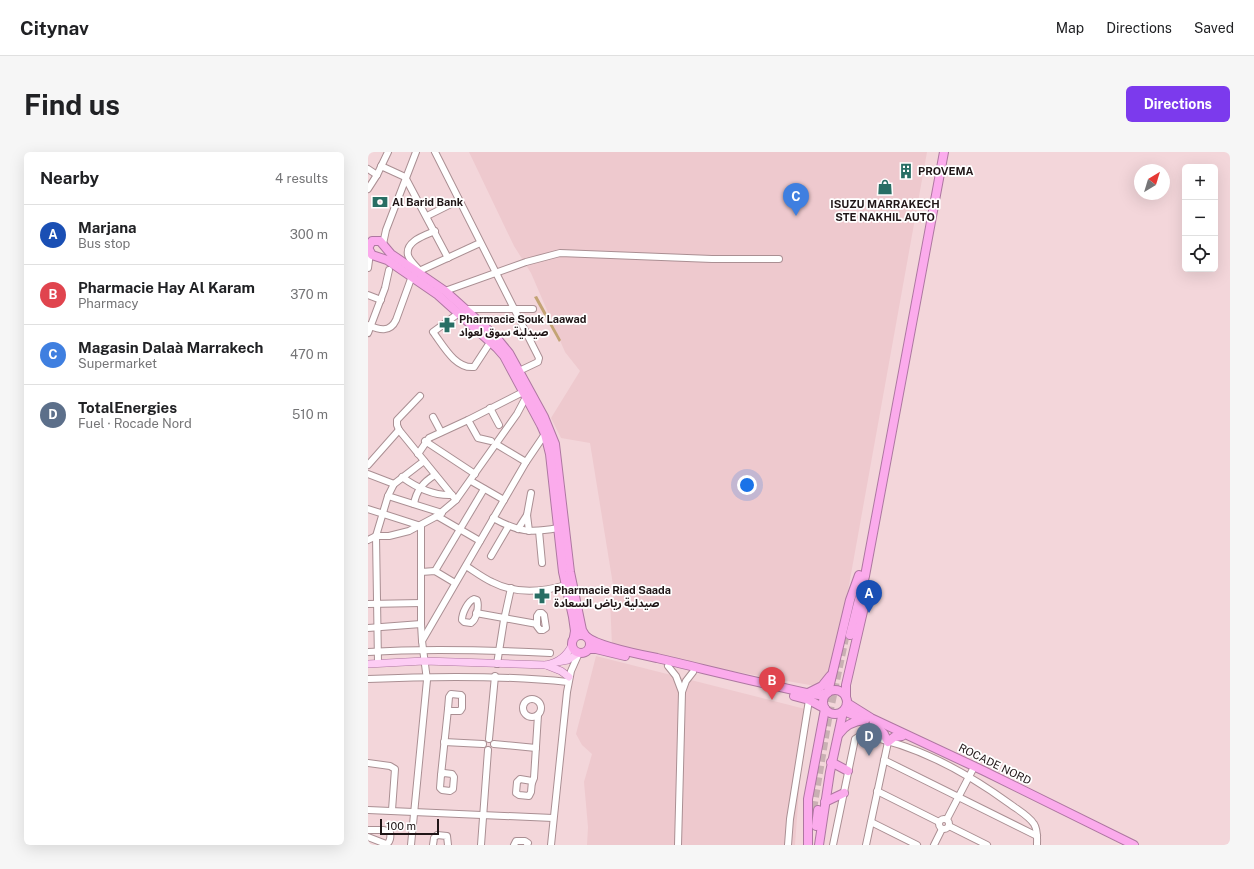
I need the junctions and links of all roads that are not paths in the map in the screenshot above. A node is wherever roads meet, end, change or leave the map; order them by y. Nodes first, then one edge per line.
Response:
1 (388, 152) edge
2 (416, 152) edge
3 (435, 152) edge
4 (940, 152) edge
5 (944, 152) edge
6 (381, 166) junction
7 (368, 169) edge
8 (377, 175) junction
9 (405, 177) junction
10 (369, 186) edge
11 (459, 200) junction
12 (427, 216) junction
13 (435, 231) junction
14 (377, 241) edge
15 (480, 243) junction
16 (372, 252) edge
17 (448, 258) junction
18 (779, 259) dead end
19 (369, 266) edge
20 (389, 270) dead end
21 (416, 273) junction
22 (496, 273) junction
23 (444, 292) junction
24 (368, 295) edge
25 (381, 300) junction
26 (513, 309) junction
27 (534, 309) dead end
28 (462, 311) junction
29 (369, 325) edge
30 (368, 333) edge
31 (491, 341) junction
32 (519, 370) junction
33 (524, 395) junction
34 (420, 396) dead end
35 (490, 408) junction
36 (532, 408) junction
37 (517, 414) junction
38 (433, 417) dead end
39 (468, 420) junction
40 (499, 425) dead end
41 (399, 430) junction
42 (441, 432) junction
43 (545, 434) junction
44 (425, 441) junction
45 (493, 442) junction
46 (418, 454) junction
47 (424, 461) junction
48 (526, 462) junction
49 (368, 465) edge
50 (368, 474) edge
51 (475, 474) junction
52 (435, 475) junction
53 (402, 477) junction
54 (471, 481) junction
55 (394, 484) junction
56 (420, 489) junction
57 (484, 489) junction
58 (531, 493) dead end
59 (388, 496) junction
60 (454, 498) junction
61 (504, 500) junction
62 (414, 504) junction
63 (368, 509) edge
64 (383, 514) junction
65 (527, 514) junction
66 (440, 515) junction
67 (493, 518) junction
68 (421, 526) junction
69 (508, 527) junction
70 (558, 528) junction
71 (460, 529) junction
72 (518, 529) junction
73 (529, 531) junction
74 (539, 531) junction
75 (376, 536) junction
76 (368, 540) edge
77 (480, 541) junction
78 (491, 556) dead end
79 (542, 563) dead end
80 (466, 566) junction
81 (435, 571) junction
82 (421, 572) junction
83 (862, 576) junction
84 (455, 583) junction
85 (566, 585) junction
86 (510, 588) junction
87 (421, 603) junction
88 (368, 604) edge
89 (377, 604) junction
90 (543, 606) dead end
91 (476, 613) dead end
92 (541, 613) junction
93 (504, 618) junction
94 (421, 624) junction
95 (536, 624) junction
96 (377, 627) junction
97 (368, 628) edge
98 (848, 634) tunnel mouth
99 (586, 636) junction
100 (422, 641) junction
101 (573, 641) junction
102 (589, 649) junction
103 (422, 650) junction
104 (498, 650) junction
105 (378, 651) junction
106 (368, 652) edge
107 (550, 653) dead end
108 (578, 653) junction
109 (424, 662) junction
110 (555, 662) junction
111 (378, 663) junction
112 (368, 664) edge
113 (497, 664) junction
114 (546, 665) junction
115 (668, 666) junction
116 (694, 672) junction
117 (831, 674) junction
118 (427, 676) junction
119 (495, 676) junction
120 (368, 678) edge
121 (569, 680) junction
122 (682, 692) junction
123 (827, 693) junction
124 (808, 697) junction
125 (847, 700) junction
126 (824, 708) junction
127 (448, 709) dead end
128 (844, 711) junction
129 (538, 715) dead end
130 (865, 720) junction
131 (874, 723) junction
132 (837, 736) junction
133 (902, 736) junction
134 (489, 739) junction
135 (444, 742) junction
136 (888, 742) junction
137 (483, 744) junction
138 (494, 744) junction
139 (536, 748) junction
140 (488, 750) junction
141 (884, 760) junction
142 (831, 762) junction
143 (368, 763) edge
144 (848, 771) junction
145 (971, 773) junction
146 (441, 775) dead end
147 (532, 783) dead end
148 (877, 791) junction
149 (844, 793) junction
150 (958, 797) junction
151 (825, 802) junction
152 (368, 810) edge
153 (392, 810) junction
154 (414, 811) junction
155 (484, 814) junction
156 (553, 818) junction
157 (946, 819) junction
158 (871, 822) junction
159 (940, 822) junction
160 (949, 826) junction
161 (942, 829) junction
162 (368, 830) edge
163 (1037, 836) junction
164 (368, 837) edge
165 (411, 845) edge
166 (433, 845) edge
167 (448, 845) edge
168 (481, 845) edge
169 (514, 845) edge
170 (527, 845) edge
171 (551, 845) edge
172 (678, 845) edge
173 (788, 845) edge
174 (809, 845) edge
175 (818, 845) edge
176 (833, 845) edge
177 (866, 845) edge
178 (917, 845) edge
179 (934, 845) edge
180 (987, 845) edge
181 (1037, 845) edge
182 (1126, 845) edge
183 (1134, 845) edge

1 - 6 street
2 - 9 street
3 - 11 street
4 - 83 highway
5 - 83 highway
6 - 8 street
6 - 9 street
7 - 8 street
8 - 10 street
9 - 12 street
9 - 14 street
11 - 12 street
11 - 15 street
12 - 13 street
13 - 17 street
13 - 21 street
14 - 16 highway
14 - 16 highway
14 - 21 highway
15 - 17 street
15 - 22 street
16 - 19 street
16 - 21 highway
17 - 21 street
18 - 22 street
20 - 25 street
21 - 23 highway
21 - 28 highway
21 - 29 street
22 - 23 street
22 - 26 street
23 - 28 highway
24 - 25 street
25 - 29 street
26 - 27 street
26 - 28 street
26 - 32 street
28 - 31 highway
28 - 31 street
28 - 32 highway
29 - 30 street
31 - 33 highway
32 - 99 highway
33 - 35 street
33 - 36 highway
33 - 37 street
34 - 41 street
35 - 39 street
35 - 40 street
36 - 37 street
36 - 43 highway
37 - 45 street
38 - 42 street
39 - 42 street
39 - 45 street
41 - 46 street
41 - 49 street
42 - 44 street
43 - 48 street
43 - 70 highway
44 - 46 street
44 - 51 street
45 - 48 street
45 - 51 street
46 - 47 street
47 - 52 street
47 - 53 street
48 - 61 street
50 - 55 street
51 - 54 street
52 - 56 street
52 - 60 street
53 - 55 street
53 - 56 street
54 - 57 street
54 - 60 street
55 - 59 street
56 - 60 street
56 - 62 street
57 - 61 street
57 - 71 street
58 - 65 street
59 - 62 street
59 - 64 street
60 - 66 street
61 - 67 street
62 - 66 street
63 - 64 street
64 - 68 street
64 - 75 street
65 - 72 street
65 - 73 street
66 - 68 street
66 - 71 street
67 - 69 street
67 - 77 street
68 - 75 street
68 - 82 street
69 - 72 street
69 - 78 street
70 - 74 street
70 - 85 highway
71 - 77 street
71 - 81 street
72 - 73 street
73 - 74 street
74 - 79 street
75 - 76 street
75 - 89 street
77 - 80 street
80 - 84 street
80 - 86 street
81 - 82 street
81 - 84 street
82 - 87 street
83 - 98 highway
83 - 117 highway
83 - 125 highway
84 - 100 street
85 - 86 street
85 - 101 highway
86 - 93 street
87 - 89 street
87 - 94 street
88 - 89 street
89 - 96 street
90 - 92 street
91 - 93 street
92 - 95 street
92 - 95 street
93 - 95 street
93 - 104 street
94 - 96 street
94 - 100 street
96 - 97 street
96 - 105 street
99 - 101 highway
99 - 102 highway
99 - 124 highway
100 - 103 street
101 - 108 highway
101 - 110 main road
102 - 108 highway
102 - 115 highway
103 - 104 street
103 - 105 street
103 - 109 street
104 - 107 street
104 - 113 street
105 - 106 street
105 - 111 street
108 - 110 main road
108 - 121 street
109 - 111 main road
109 - 113 main road
109 - 118 street
110 - 114 main road
111 - 112 main road
113 - 114 main road
114 - 121 main road
115 - 116 highway
115 - 122 street
116 - 122 street
116 - 124 highway
117 - 123 highway
117 - 124 highway
118 - 119 street
118 - 120 street
118 - 154 street
119 - 121 street
119 - 134 street
121 - 156 street
122 - 172 street
123 - 124 highway
123 - 125 highway
123 - 126 highway
124 - 126 highway
124 - 173 street
125 - 128 highway
125 - 183 highway, ROCADE NORD
126 - 128 highway
126 - 174 highway
127 - 135 street
128 - 130 highway, ROCADE NORD
128 - 132 highway
129 - 139 street
130 - 131 highway, ROCADE NORD
130 - 132 highway
131 - 133 highway, ROCADE NORD
131 - 136 highway
132 - 142 highway
133 - 136 highway
133 - 145 highway, ROCADE NORD
134 - 137 street
134 - 138 street
135 - 137 street
135 - 146 street
136 - 141 street
136 - 144 street
136 - 145 street
137 - 140 street
138 - 139 street
138 - 140 street
139 - 147 street
140 - 155 street
141 - 148 street
141 - 150 street
142 - 144 highway
142 - 151 highway
143 - 153 street
144 - 149 street
145 - 150 street
145 - 163 street
145 - 182 highway, ROCADE NORD
148 - 158 street
148 - 159 street
149 - 151 highway
149 - 176 street
150 - 157 street
150 - 163 street
151 - 175 highway
152 - 153 street
153 - 154 street
154 - 155 street
154 - 165 street
155 - 156 street
155 - 168 street
156 - 171 street
157 - 159 street
157 - 160 street
158 - 177 street
158 - 178 street
159 - 161 street
160 - 161 street
160 - 180 street
161 - 179 street
162 - 164 street
163 - 181 street
166 - 167 street
169 - 170 street
174 - 175 highway

